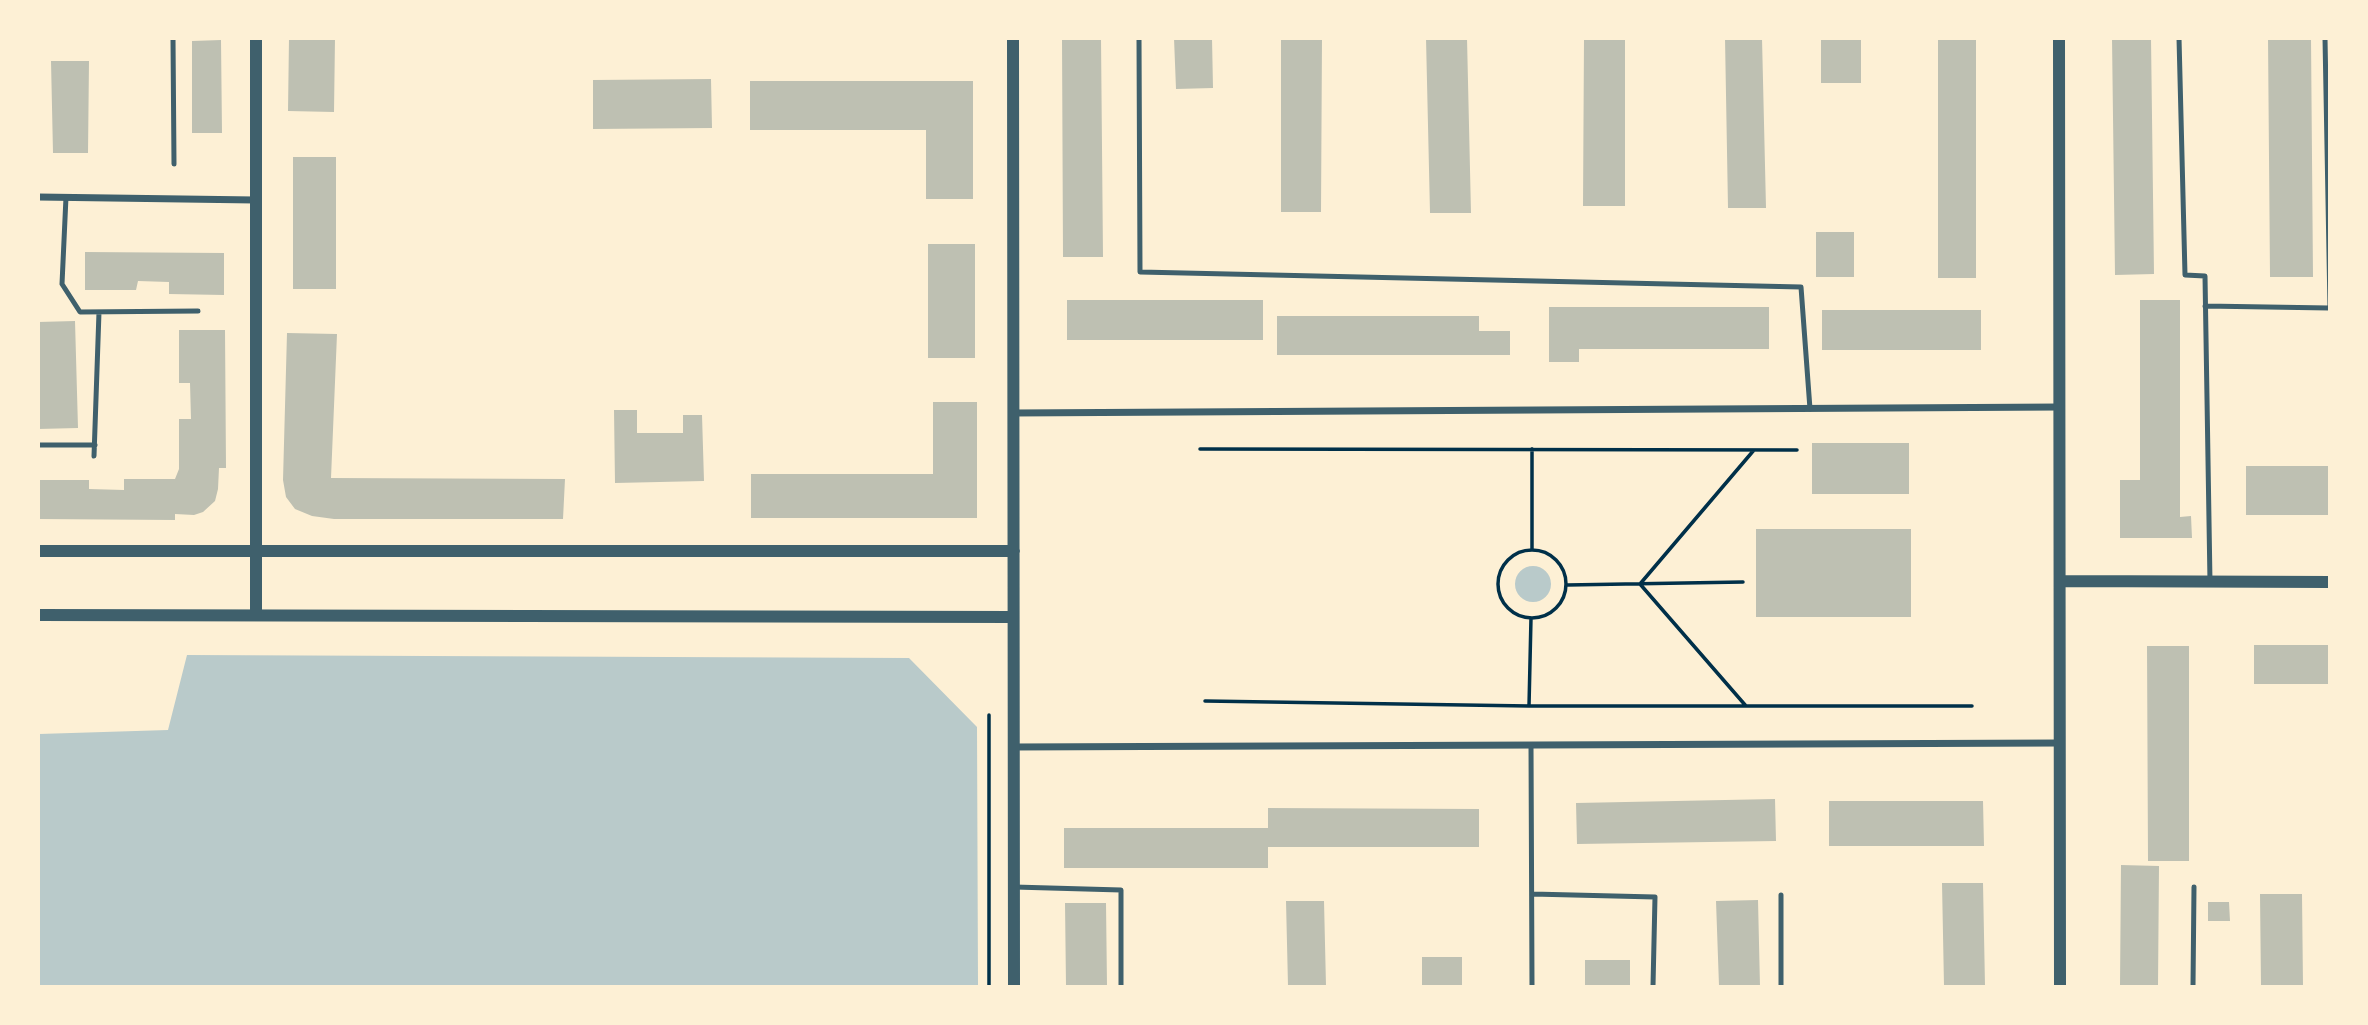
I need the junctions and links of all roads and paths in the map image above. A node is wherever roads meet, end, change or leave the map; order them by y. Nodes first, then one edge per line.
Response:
1 (173, 38) edge
2 (256, 38) edge
3 (1013, 38) edge
4 (1139, 38) edge
5 (2059, 38) edge
6 (2179, 38) edge
7 (2325, 38) edge
8 (174, 164) dead end
9 (38, 197) edge
10 (66, 198) junction
11 (255, 200) junction
12 (2206, 306) junction
13 (2329, 308) edge
14 (198, 311) dead end
15 (99, 312) junction
16 (2061, 407) junction
17 (1810, 409) junction
18 (1014, 413) junction
19 (94, 444) junction
20 (38, 445) edge
21 (1200, 449) dead end
22 (1532, 449) junction
23 (1754, 450) junction
24 (1797, 450) dead end
25 (94, 456) dead end
26 (1532, 550) junction
27 (38, 551) edge
28 (1014, 551) junction
29 (256, 552) junction
30 (2060, 580) junction
31 (1743, 582) dead end
32 (2210, 582) junction
33 (2329, 582) edge
34 (1640, 584) junction
35 (1567, 585) junction
36 (256, 614) junction
37 (38, 615) edge
38 (1012, 617) junction
39 (1531, 618) junction
40 (1205, 701) dead end
41 (1529, 706) junction
42 (1746, 706) junction
43 (1972, 706) dead end
44 (989, 715) dead end
45 (2060, 743) junction
46 (1531, 745) junction
47 (1014, 747) junction
48 (1014, 887) junction
49 (2194, 887) dead end
50 (1532, 894) junction
51 (1781, 895) dead end
52 (989, 986) edge
53 (1014, 986) edge
54 (1121, 986) edge
55 (1532, 986) edge
56 (1653, 986) edge
57 (1781, 986) edge
58 (2060, 986) edge
59 (2193, 986) edge

1 - 8 lane
2 - 11 street
3 - 18 street
4 - 17 lane
5 - 16 street
6 - 12 lane
7 - 13 lane
9 - 10 street
10 - 11 street
10 - 15 lane
11 - 29 street
12 - 13 lane
12 - 32 lane
14 - 15 lane
15 - 19 lane
16 - 17 street
16 - 30 street
17 - 18 street
18 - 28 street
19 - 20 lane
19 - 25 lane
21 - 22 path
22 - 23 path
22 - 26 path
23 - 24 path
23 - 34 path
26 - 35 path
26 - 39 path
27 - 29 street
28 - 29 street
28 - 38 street
29 - 36 street
30 - 32 street
30 - 45 street
31 - 34 path
32 - 33 street
34 - 35 path
34 - 42 path
35 - 39 path
36 - 37 street
36 - 38 street
38 - 47 street
39 - 41 path
40 - 41 path
41 - 42 path
42 - 43 path
44 - 52 path
45 - 46 street
45 - 58 street
46 - 47 street
46 - 50 lane
47 - 48 street
48 - 53 street
48 - 54 lane
49 - 59 lane
50 - 55 lane
50 - 56 lane
51 - 57 lane

